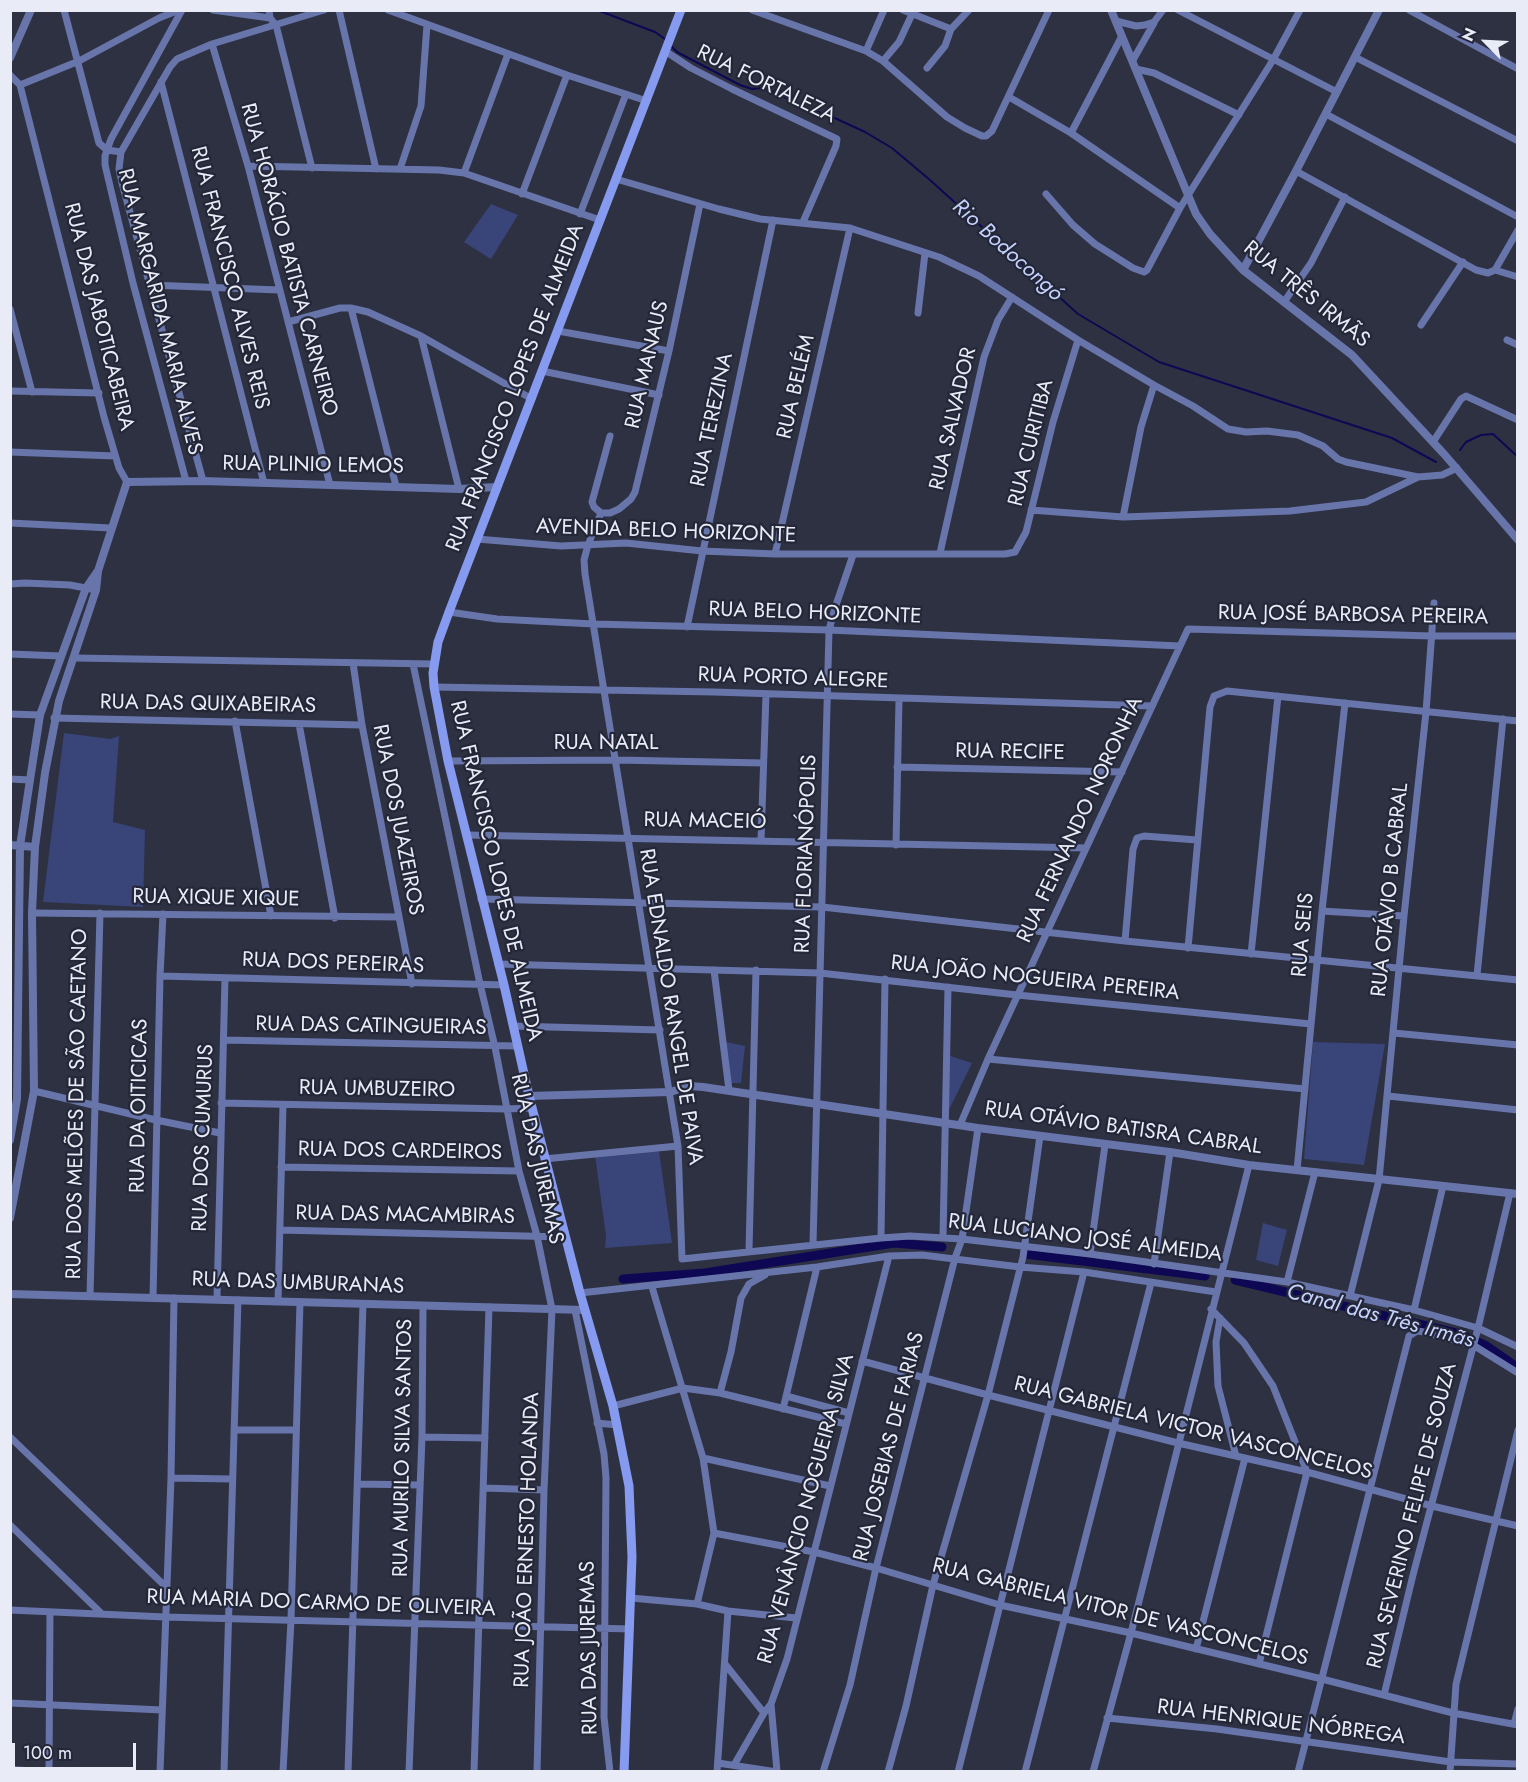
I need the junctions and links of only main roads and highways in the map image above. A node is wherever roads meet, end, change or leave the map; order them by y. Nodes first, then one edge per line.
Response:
1 (681, 10) edge
2 (624, 1772) edge

1 - 2 main road, RUA FRANCISCO LOPES DE ALMEIDA

